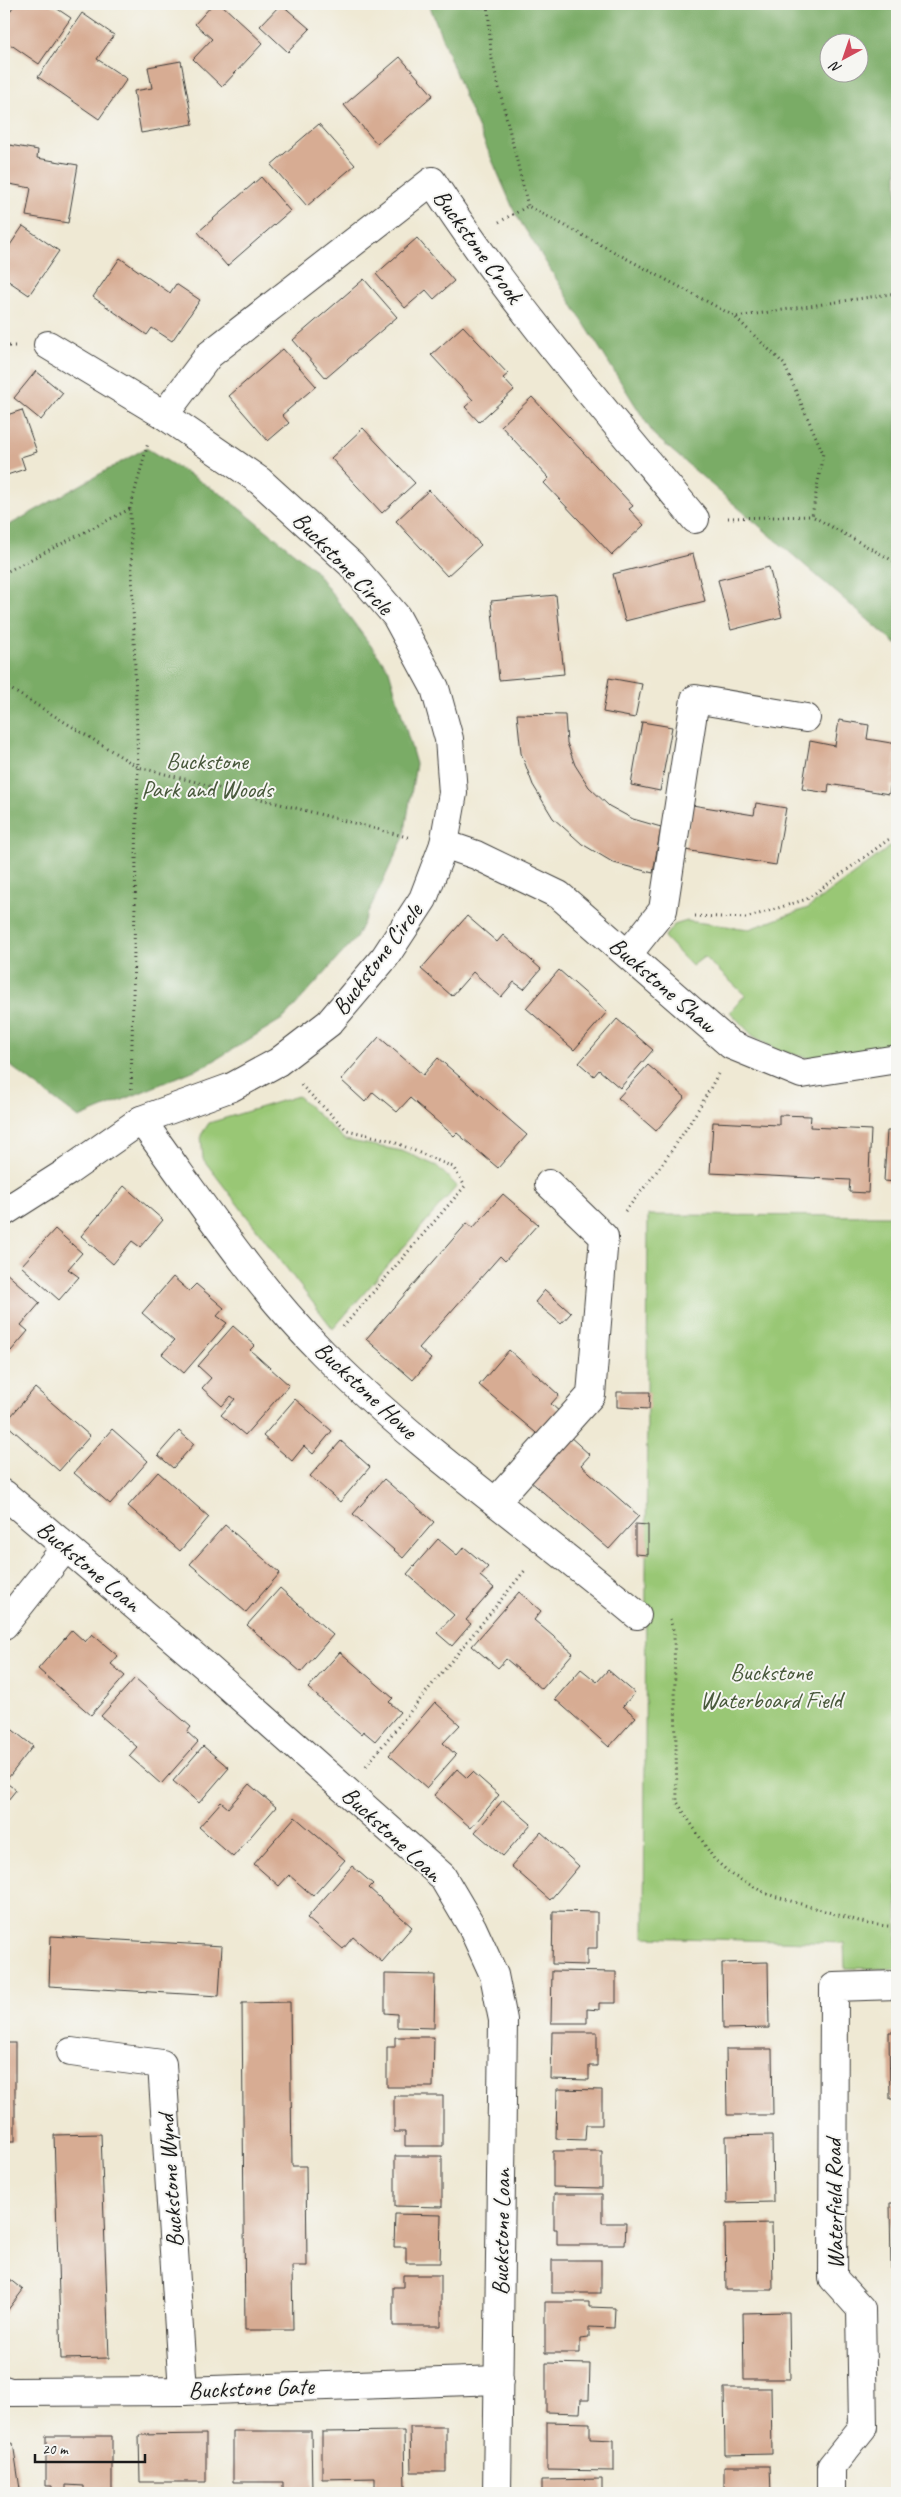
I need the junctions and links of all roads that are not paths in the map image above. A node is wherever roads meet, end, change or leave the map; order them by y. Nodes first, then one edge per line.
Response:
1 (48, 345) dead end
2 (164, 415) junction
3 (695, 519) road end
4 (806, 718) dead end
5 (444, 844) junction
6 (628, 954) junction
7 (897, 1059) edge
8 (142, 1120) junction
9 (549, 1184) dead end
10 (4, 1212) edge
11 (4, 1494) edge
12 (496, 1501) junction
13 (66, 1547) junction
14 (637, 1615) dead end
15 (4, 1625) edge
16 (897, 1985) edge
17 (71, 2052) dead end
18 (499, 2380) junction
19 (4, 2390) edge
20 (183, 2391) junction
21 (496, 2493) edge
22 (831, 2493) edge

1 - 2 street, Buckstone Circle
2 - 3 street, Buckstone Crook
2 - 5 street, Buckstone Circle
4 - 6 street
5 - 6 street, Buckstone Shaw
5 - 8 street, Buckstone Circle
6 - 7 street, Buckstone Shaw
8 - 10 street, Buckstone Circle
8 - 12 street, Buckstone Howe
9 - 12 street
11 - 13 street, Buckstone Loan
12 - 14 street, Buckstone Howe
13 - 15 street
13 - 18 street, Buckstone Loan
16 - 22 street, Waterfield Road
17 - 20 street, Buckstone Wynd
18 - 20 street, Buckstone Gate
18 - 21 street, Buckstone Loan
19 - 20 street, Buckstone Gate

